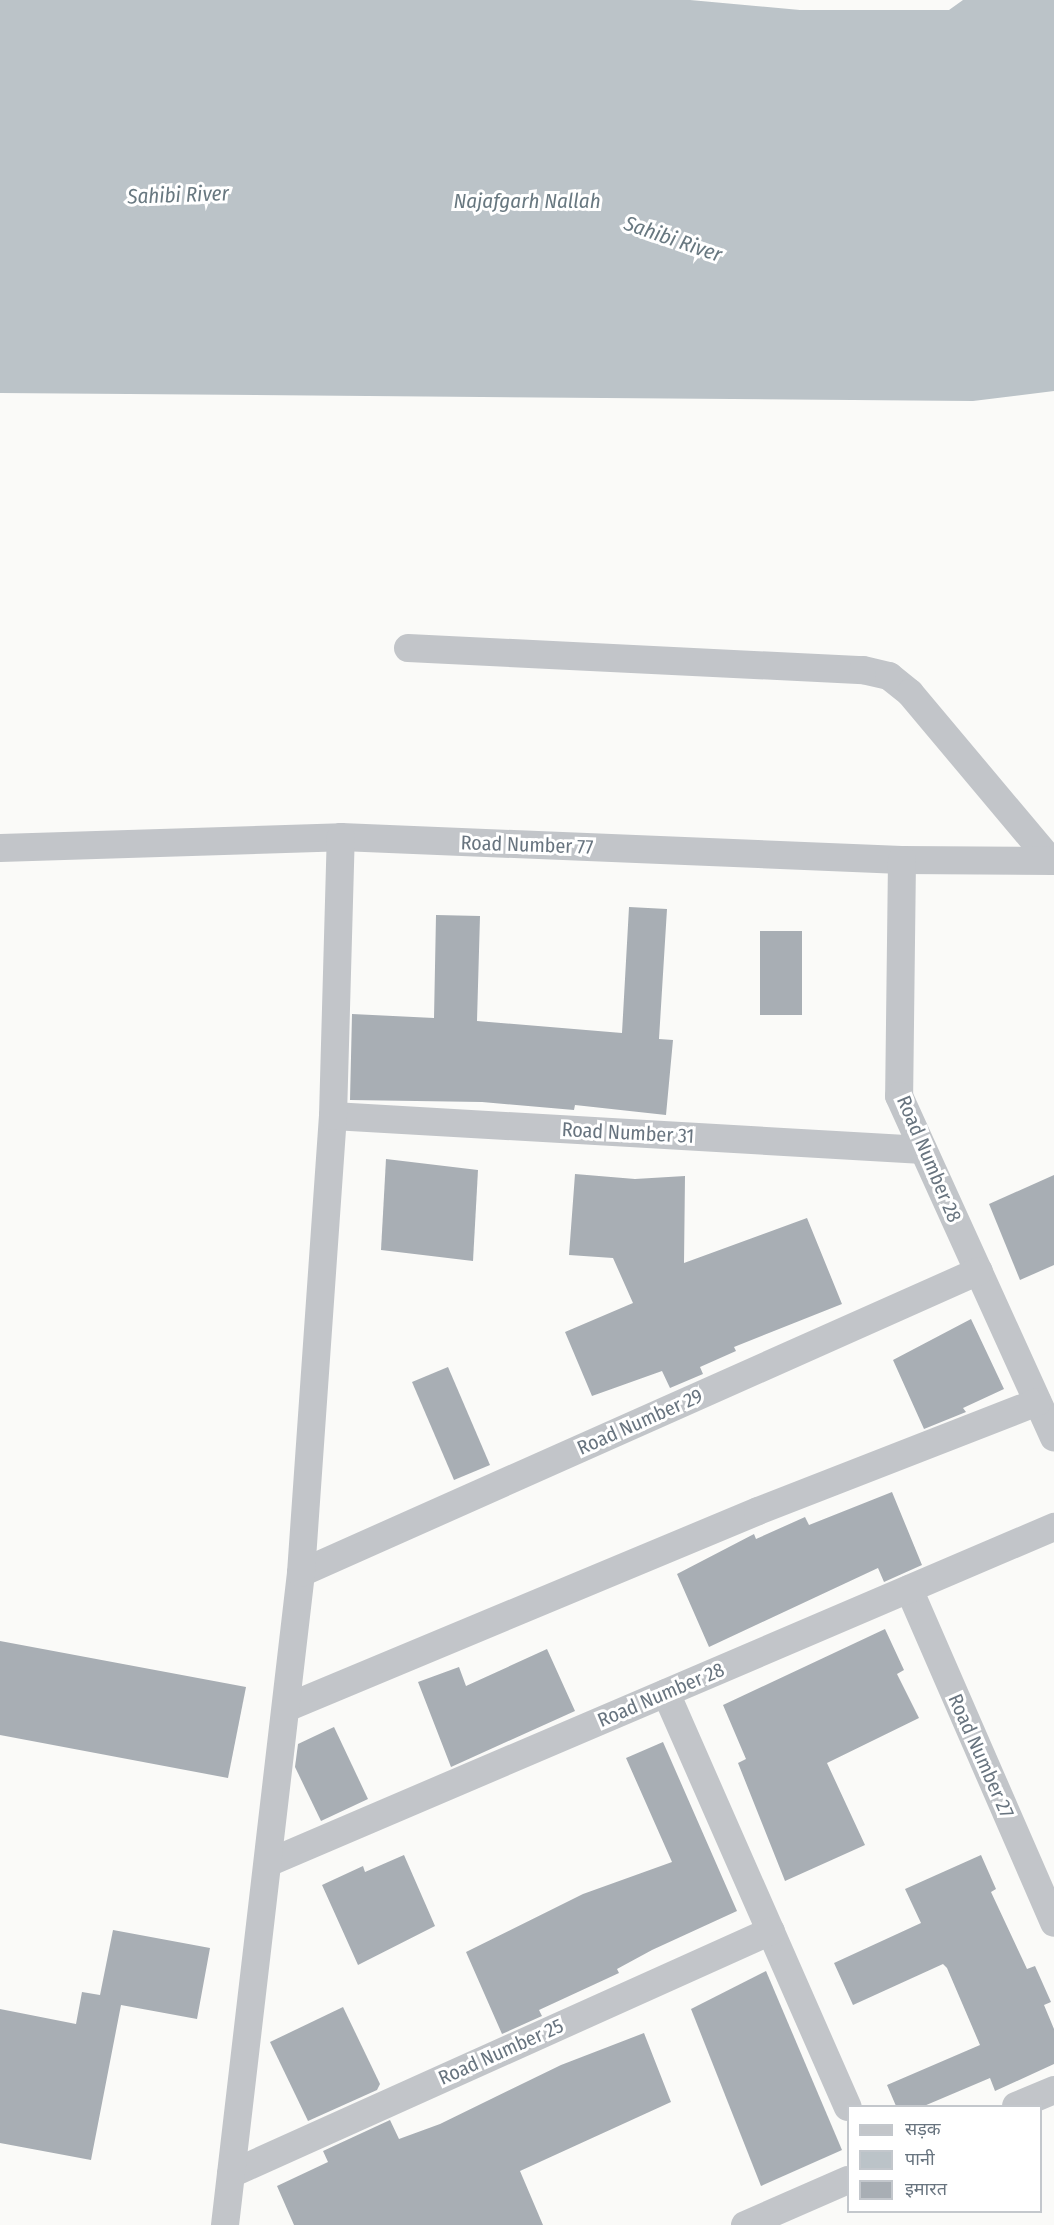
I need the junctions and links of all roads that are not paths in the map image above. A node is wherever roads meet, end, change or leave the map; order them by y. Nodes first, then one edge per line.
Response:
1 (408, 648) dead end
2 (341, 837) junction
3 (0, 848) edge
4 (902, 860) junction
5 (1053, 861) edge
6 (333, 1116) junction
7 (923, 1150) junction
8 (979, 1271) junction
9 (1038, 1402) junction
10 (1054, 1437) edge
11 (1054, 1527) edge
12 (301, 1573) junction
13 (909, 1589) junction
14 (666, 1693) junction
15 (286, 1707) junction
16 (268, 1863) junction
17 (1054, 1923) edge
18 (771, 1931) junction
19 (1054, 2090) edge
20 (848, 2105) edge
21 (1018, 2105) edge
22 (231, 2174) junction
23 (847, 2181) edge
24 (225, 2225) edge
25 (745, 2225) edge

1 - 5 street
2 - 3 street, Road Number 77
2 - 4 street, Road Number 77
2 - 6 street
4 - 5 street, Road Number 77
4 - 7 street, Road Number 28
6 - 7 street, Road Number 31
6 - 12 street
7 - 8 street, Road Number 28
8 - 9 street, Road Number 28
8 - 12 street, Road Number 29
9 - 10 street, Road Number 28
9 - 15 street
11 - 13 street, Road Number 28
12 - 15 street
13 - 14 street, Road Number 28
13 - 17 street, Road Number 27
14 - 16 street, Road Number 28
14 - 18 street
15 - 16 street
16 - 22 street
18 - 20 street
18 - 22 street, Road Number 25
19 - 21 street
22 - 24 street
23 - 25 street

